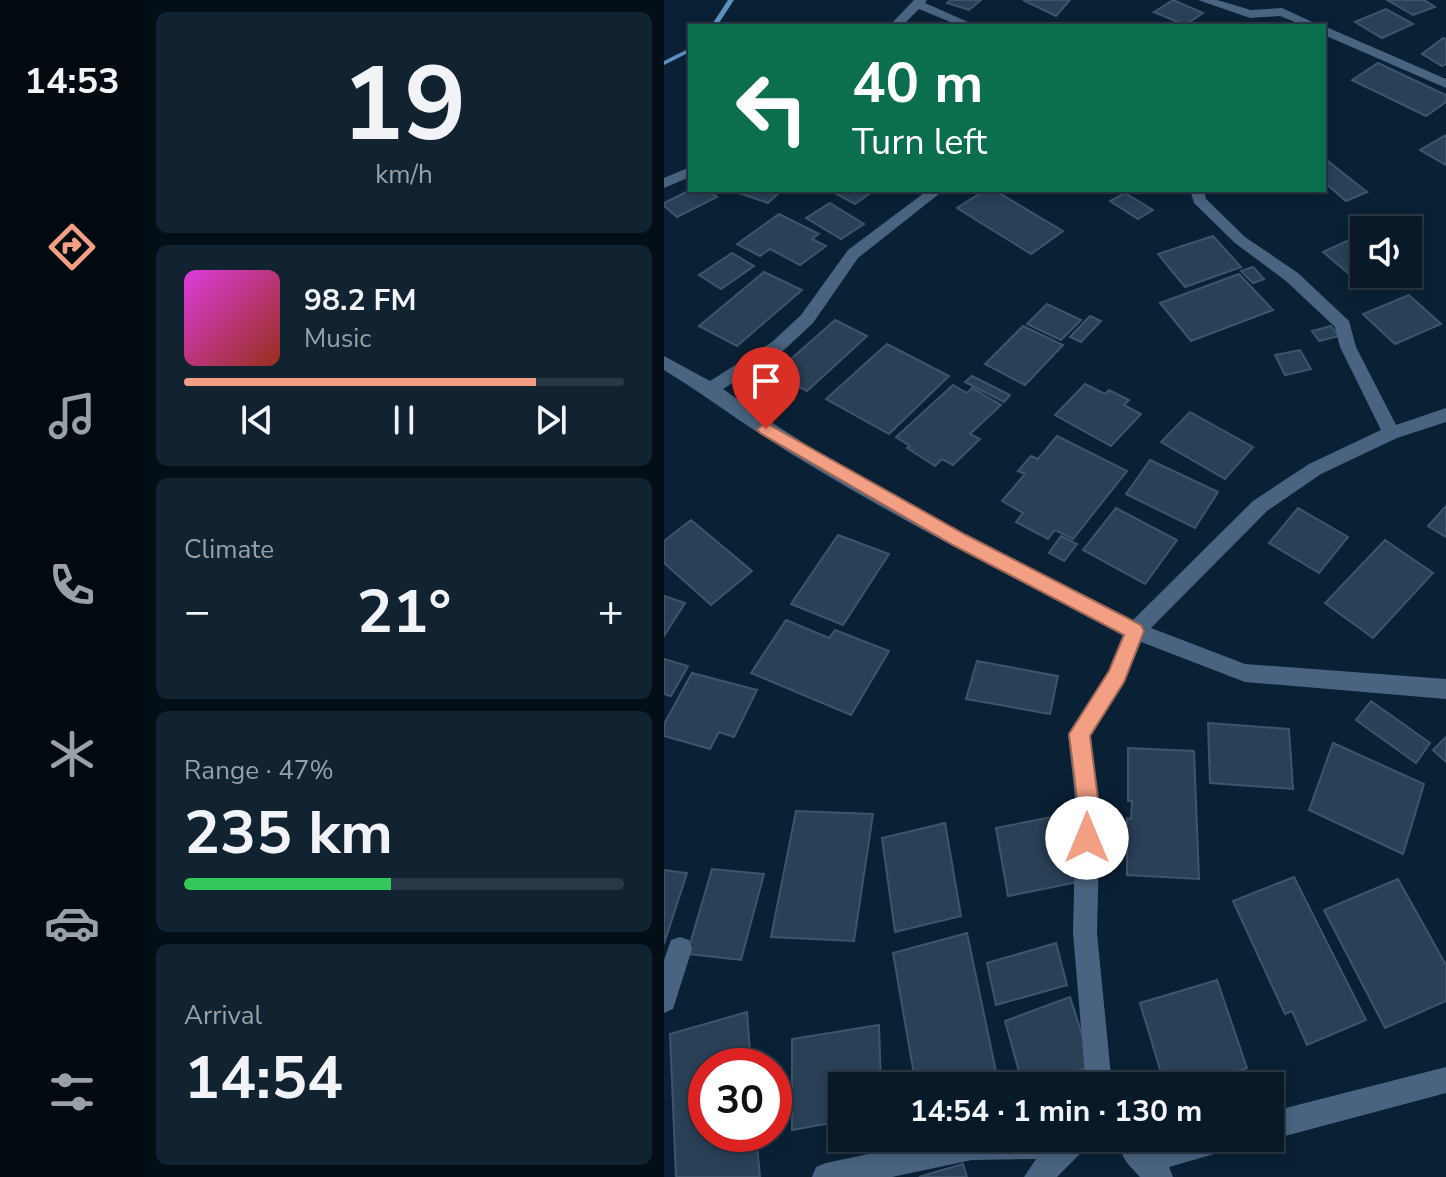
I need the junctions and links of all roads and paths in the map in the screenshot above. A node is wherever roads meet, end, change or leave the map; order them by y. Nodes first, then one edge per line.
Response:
1 (1204, 0) edge
2 (919, 2) edge
3 (897, 24) edge
4 (967, 24) edge
5 (1310, 24) edge
6 (1326, 31) edge
7 (1446, 84) edge
8 (688, 172) edge
9 (664, 184) edge
10 (934, 192) edge
11 (1197, 192) edge
12 (664, 362) edge
13 (710, 389) junction
14 (1446, 415) edge
15 (1391, 433) junction
16 (1135, 631) junction
17 (1446, 689) edge
18 (680, 949) dead end
19 (664, 1000) edge
20 (1098, 1072) edge
21 (1446, 1080) edge
22 (1284, 1122) edge
23 (944, 1152) edge
24 (1062, 1152) edge
25 (1136, 1152) edge
26 (1152, 1152) edge
27 (1173, 1152) edge
28 (826, 1177) edge
29 (1038, 1177) edge
30 (1159, 1177) edge

1 - 5 street
2 - 3 street
2 - 4 street
6 - 7 street
8 - 9 street
10 - 13 street
11 - 15 street
12 - 13 street
13 - 16 street
14 - 15 street
15 - 16 street
16 - 17 street
16 - 20 street
18 - 19 street
21 - 22 street
23 - 28 street
24 - 29 street
25 - 30 street
26 - 27 street

